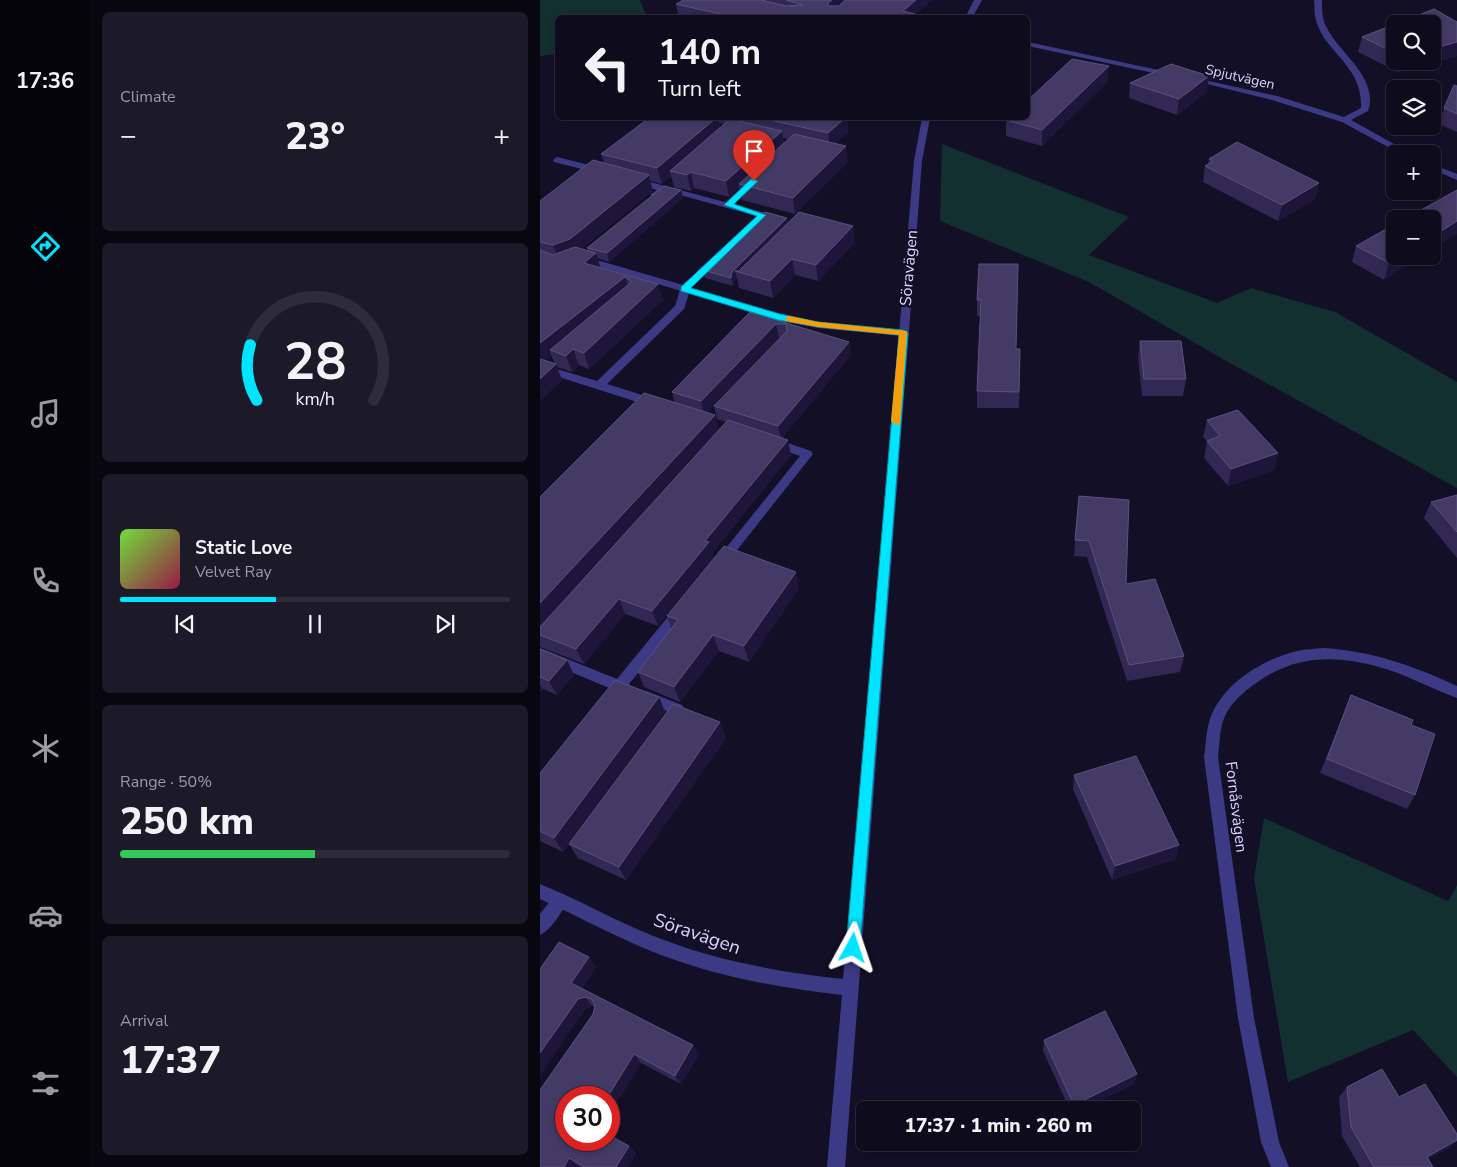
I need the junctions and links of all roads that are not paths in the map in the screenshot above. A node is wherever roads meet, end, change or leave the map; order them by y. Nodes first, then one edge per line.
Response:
1 (978, 0) edge
2 (1318, 0) edge
3 (970, 15) edge
4 (1030, 44) edge
5 (926, 120) edge
6 (1345, 120) junction
7 (1391, 145) edge
8 (558, 160) dead end
9 (1441, 170) edge
10 (610, 174) edge
11 (1457, 177) edge
12 (628, 178) edge
13 (668, 185) junction
14 (650, 200) edge
15 (789, 222) edge
16 (727, 248) edge
17 (579, 257) edge
18 (685, 289) junction
19 (903, 333) junction
20 (545, 366) edge
21 (598, 386) junction
22 (662, 406) edge
23 (764, 440) edge
24 (713, 572) edge
25 (688, 602) edge
26 (540, 652) edge
27 (619, 686) junction
28 (1457, 692) edge
29 (665, 725) edge
30 (540, 891) edge
31 (560, 900) junction
32 (540, 927) edge
33 (850, 988) junction
34 (836, 1167) edge
35 (1280, 1167) edge

1 - 3 street
2 - 6 street
4 - 6 street, Spjutvägen
5 - 19 street, Söravägen
6 - 7 street, Spjutvägen
8 - 10 street
9 - 11 street
12 - 13 street
13 - 14 street
13 - 15 street
16 - 18 street
17 - 18 street
18 - 19 street
18 - 21 street
19 - 33 street, Söravägen
20 - 21 street
21 - 22 street
23 - 24 street
25 - 27 street
26 - 27 street
27 - 29 street
28 - 35 street, Fornåsvägen
30 - 31 street, Söravägen
31 - 32 street
31 - 33 street, Söravägen
33 - 34 street, Söravägen

